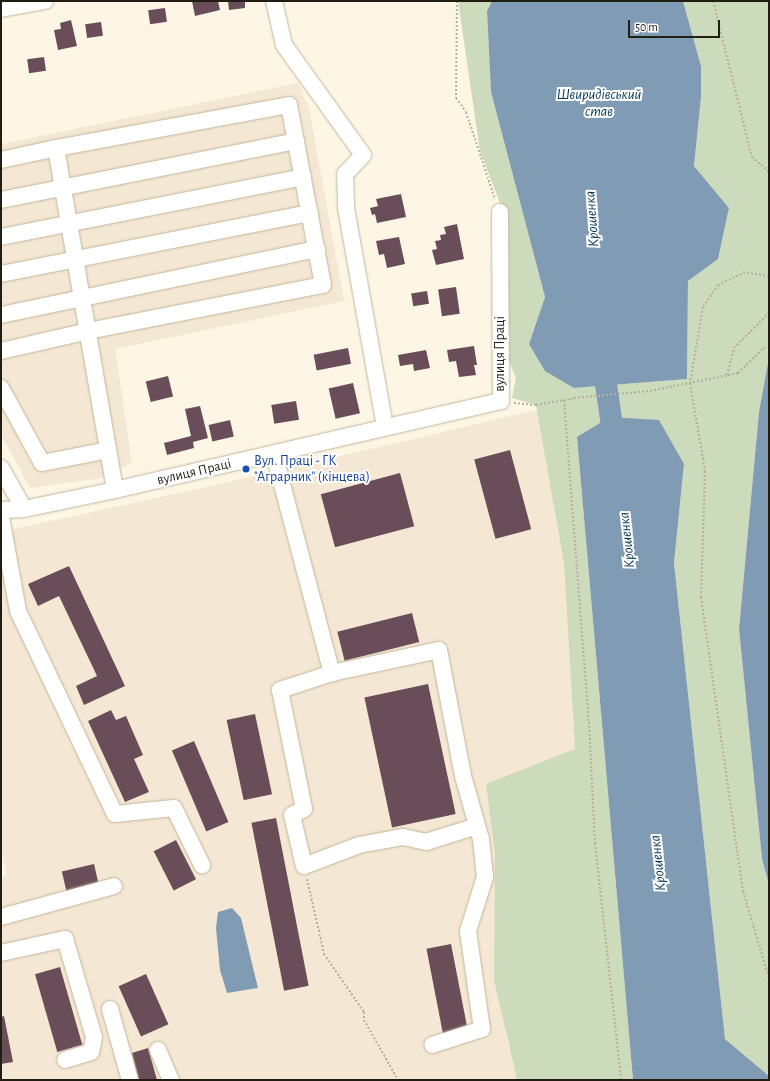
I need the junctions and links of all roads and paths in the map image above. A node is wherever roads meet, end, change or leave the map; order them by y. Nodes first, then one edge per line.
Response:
1 (45, 1) edge
2 (274, 1) edge
3 (457, 1) edge
4 (713, 1) edge
5 (1, 9) edge
6 (296, 141) junction
7 (56, 148) junction
8 (1, 160) edge
9 (769, 172) edge
10 (303, 177) junction
11 (63, 186) junction
12 (1, 200) edge
13 (500, 212) joint
14 (310, 213) junction
15 (69, 223) junction
16 (1, 237) edge
17 (316, 249) junction
18 (76, 260) junction
19 (1, 274) edge
20 (769, 276) edge
21 (82, 298) junction
22 (769, 313) edge
23 (1, 315) edge
24 (88, 331) junction
25 (765, 347) dead end
26 (1, 351) edge
27 (727, 376) junction
28 (690, 383) junction
29 (1, 388) edge
30 (564, 400) junction
31 (501, 401) junction
32 (385, 428) junction
33 (108, 450) junction
34 (274, 454) junction
35 (1, 468) edge
36 (115, 490) junction
37 (24, 509) junction
38 (1, 510) edge
39 (1, 518) edge
40 (332, 673) junction
41 (477, 826) junction
42 (202, 865) dead end
43 (304, 866) junction
44 (114, 886) dead end
45 (1, 917) edge
46 (1, 953) edge
47 (769, 978) edge
48 (110, 1009) dead end
49 (432, 1045) dead end
50 (158, 1050) dead end
51 (65, 1060) dead end
52 (130, 1080) edge
53 (171, 1080) edge
54 (398, 1080) edge
55 (621, 1080) edge

1 - 5 street
2 - 32 street
3 - 13 path
4 - 9 path
6 - 7 street
6 - 10 street
6 - 11 street
7 - 8 street
7 - 11 street
10 - 14 street
10 - 15 street
11 - 12 street
11 - 15 street
13 - 31 street, вулиця Праці
14 - 17 street
14 - 18 street
15 - 16 street
15 - 18 street
17 - 21 street
17 - 24 street
18 - 19 street
18 - 21 street
20 - 28 path
21 - 23 street
21 - 24 street
22 - 27 path
24 - 26 street
24 - 33 street
25 - 27 path
27 - 28 path
28 - 30 path
28 - 47 path
29 - 33 street
30 - 31 path
30 - 55 path
31 - 32 street, вулиця Праці
32 - 34 street, вулиця Праці
33 - 36 street
34 - 36 street, вулиця Праці
34 - 40 street
35 - 37 street
36 - 37 street, вулиця Праці
37 - 38 street, вулиця Праці
39 - 42 street
40 - 41 street
40 - 43 street
41 - 43 street
41 - 49 street
43 - 54 path
44 - 45 street
46 - 51 street
48 - 52 street
50 - 53 street

